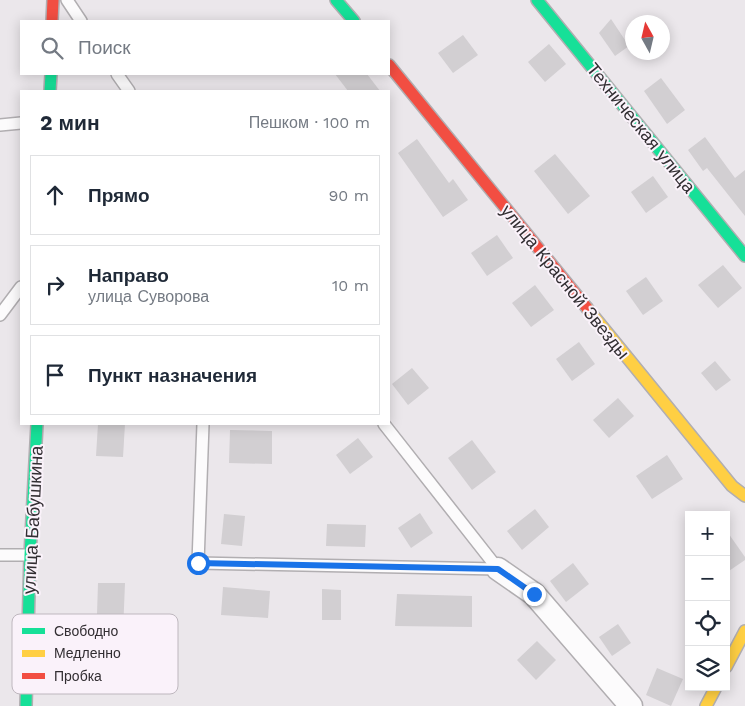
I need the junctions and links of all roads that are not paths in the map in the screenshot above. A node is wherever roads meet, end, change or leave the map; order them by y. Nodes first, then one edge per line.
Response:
1 (53, 0) edge
2 (67, 0) edge
3 (336, 0) edge
4 (537, 0) edge
5 (52, 20) edge
6 (81, 20) edge
7 (353, 20) edge
8 (390, 66) edge
9 (50, 75) edge
10 (118, 75) edge
11 (50, 90) edge
12 (128, 90) edge
13 (20, 123) edge
14 (0, 125) edge
15 (745, 256) edge
16 (20, 288) edge
17 (0, 315) edge
18 (37, 425) edge
19 (203, 425) edge
20 (385, 425) edge
21 (745, 496) edge
22 (0, 555) edge
23 (30, 555) junction
24 (498, 569) junction
25 (28, 614) edge
26 (745, 631) edge
27 (730, 659) edge
28 (714, 691) edge
29 (631, 706) edge
30 (706, 706) edge

1 - 5 street
2 - 6 lane
3 - 7 street
4 - 15 street, Техническая улица
8 - 21 street, улица Красной Звезды
9 - 11 street
10 - 12 lane
13 - 14 lane
16 - 17 lane
18 - 23 street, улица Бабушкина
19 - 24 lane
20 - 24 lane
22 - 23 lane
23 - 25 street, улица Бабушкина
24 - 29 street
26 - 27 street
28 - 30 street

